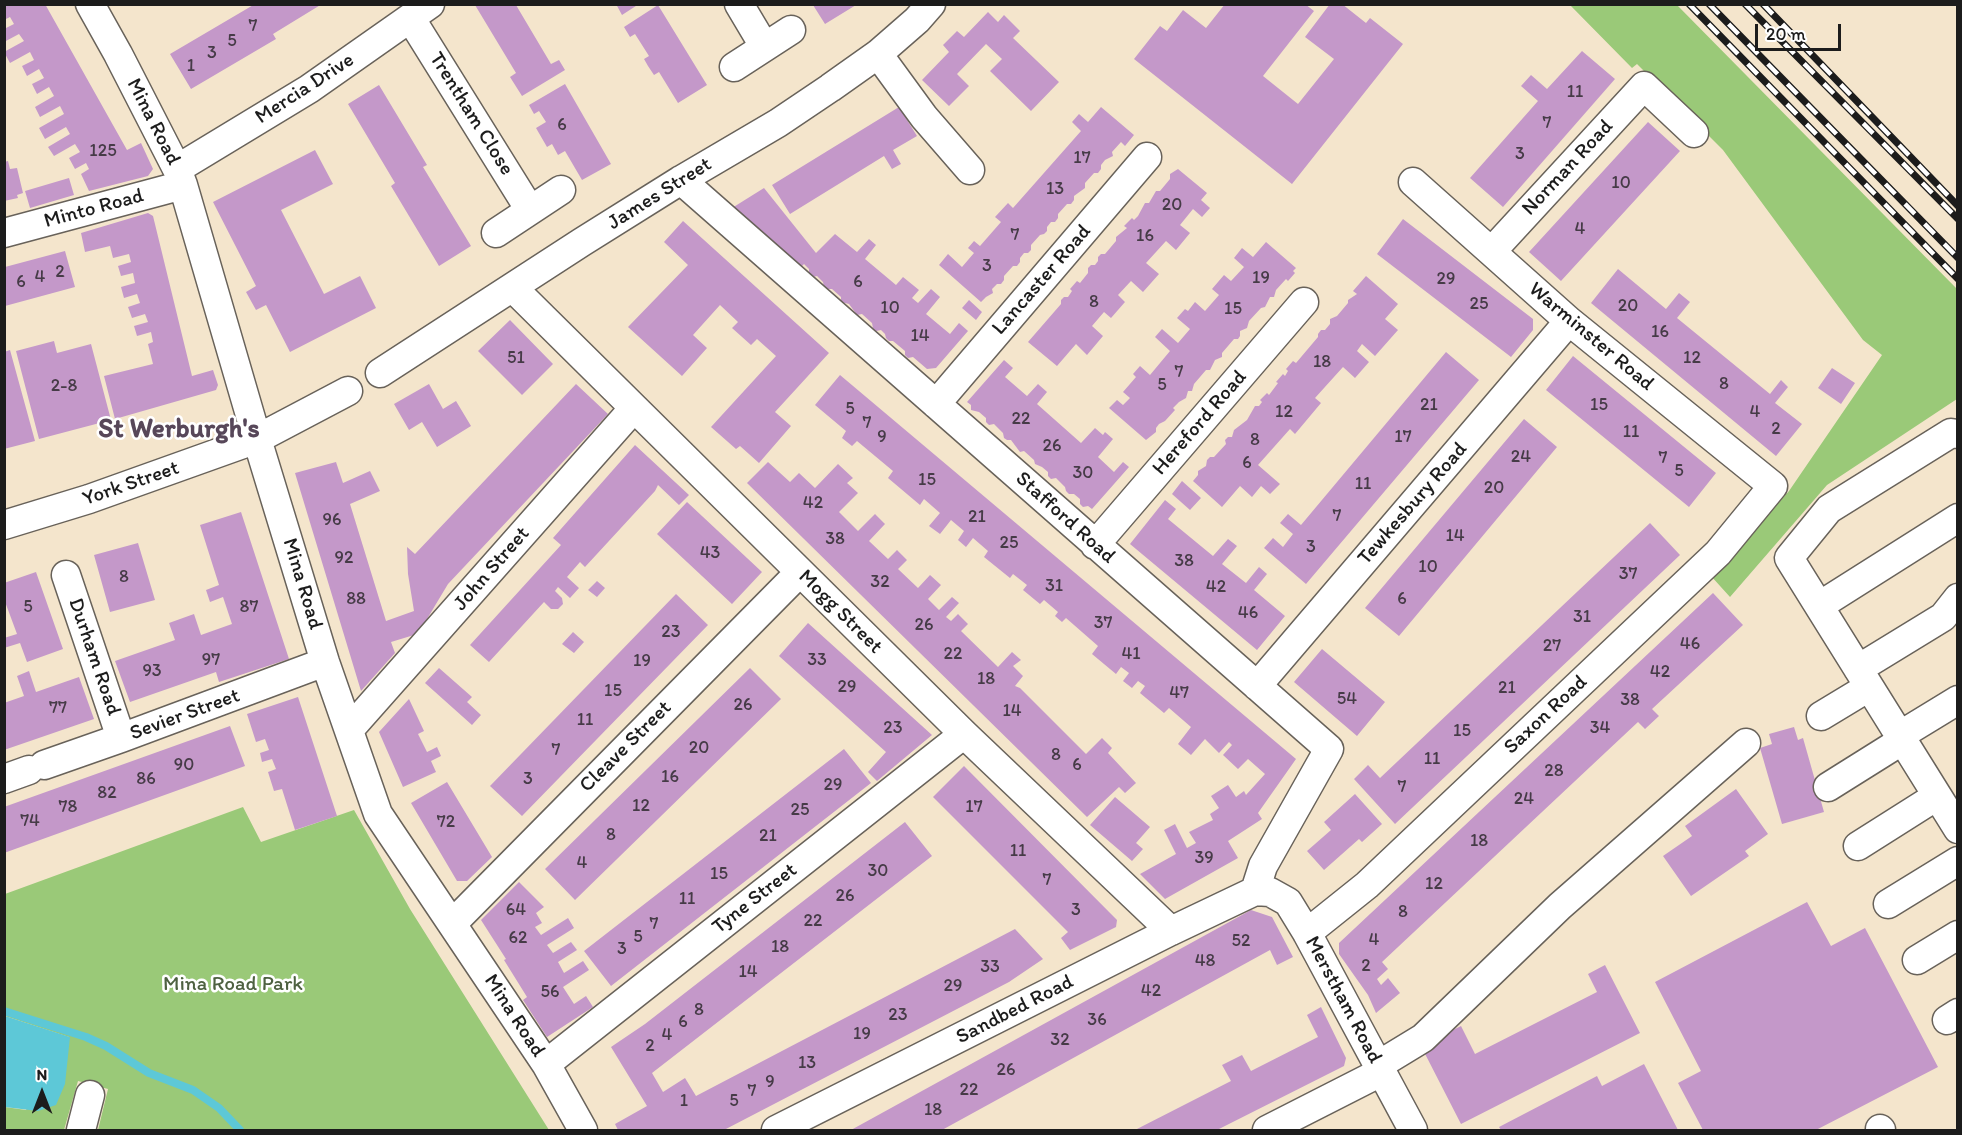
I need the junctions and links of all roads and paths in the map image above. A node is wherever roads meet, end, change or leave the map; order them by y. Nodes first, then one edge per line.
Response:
1 (90, 4) edge
2 (739, 4) edge
3 (931, 4) edge
4 (420, 12) edge
5 (791, 30) dead end
6 (764, 46) junction
7 (878, 54) junction
8 (734, 67) dead end
9 (1694, 133) dead end
10 (1147, 157) dead end
11 (970, 170) dead end
12 (180, 177) junction
13 (681, 180) junction
14 (1413, 182) dead end
15 (561, 190) dead end
16 (530, 210) junction
17 (4, 233) edge
18 (496, 233) dead end
19 (1492, 251) junction
20 (513, 288) junction
21 (1304, 302) dead end
22 (1569, 321) junction
23 (936, 404) junction
24 (634, 408) junction
25 (1958, 434) edge
26 (257, 440) junction
27 (1773, 486) joint
28 (1958, 518) edge
29 (4, 525) edge
30 (1095, 545) junction
31 (800, 572) junction
32 (66, 576) dead end
33 (1958, 598) edge
34 (1819, 606) junction
35 (326, 662) junction
36 (1864, 678) junction
37 (1257, 686) junction
38 (1958, 700) edge
39 (1821, 716) dead end
40 (349, 730) junction
41 (964, 734) junction
42 (121, 738) junction
43 (1901, 738) junction
44 (1746, 743) dead end
45 (26, 771) edge
46 (1828, 787) dead end
47 (1945, 795) edge
48 (1958, 829) edge
49 (1858, 846) dead end
50 (1958, 861) edge
51 (1255, 891) junction
52 (1888, 904) dead end
53 (453, 923) junction
54 (1171, 931) junction
55 (1307, 933) junction
56 (1958, 935) edge
57 (1917, 960) dead end
58 (546, 1064) junction
59 (1379, 1069) junction
60 (90, 1095) dead end
61 (81, 1131) edge
62 (583, 1131) edge
63 (776, 1131) edge
64 (1267, 1131) edge
65 (1413, 1131) edge

1 - 12 street, Mina Road
2 - 6 street
3 - 7 street, James Street
4 - 12 street, Mercia Drive
4 - 16 street, Trentham Close
5 - 6 street
6 - 8 street
7 - 11 street
7 - 13 street, James Street
9 - 19 street, Norman Road
10 - 23 street, Lancaster Road
12 - 17 street, Minto Road
12 - 26 street, Mina Road
13 - 20 street, James Street
13 - 23 street, Stafford Road
14 - 19 street, Warminster Road
15 - 16 street
16 - 18 street
19 - 22 street, Warminster Road
20 - 24 street, Mogg Street
20 - 26 street, James Street
21 - 30 street, Hereford Road
22 - 27 street, Warminster Road
22 - 37 street, Tewkesbury Road
23 - 30 street, Stafford Road
24 - 31 street, Mogg Street
24 - 40 street, John Street
25 - 34 street
26 - 29 street, York Street
26 - 35 street, Mina Road
27 - 55 street, Saxon Road
28 - 34 street
30 - 37 street, Stafford Road
31 - 41 street, Mogg Street
31 - 53 street, Cleave Street
32 - 42 street, Durham Road
33 - 36 street
34 - 36 street
35 - 40 street, Mina Road
35 - 42 street, Sevier Street
36 - 39 street
36 - 43 street
37 - 51 street, Stafford Road
38 - 43 street
40 - 53 street, Mina Road
41 - 54 street, Mogg Street
41 - 58 street, Tyne Street
42 - 45 street, Sevier Street
43 - 46 street
43 - 47 street
44 - 59 street
47 - 48 street
47 - 49 street
50 - 52 street
51 - 54 street, Sandbed Road
51 - 55 street, Merstham Road
53 - 58 street, Mina Road
54 - 63 street, Sandbed Road
55 - 59 street, Merstham Road
56 - 57 street
58 - 62 street, Mina Road
59 - 64 street
59 - 65 street, Merstham Road
60 - 61 street

